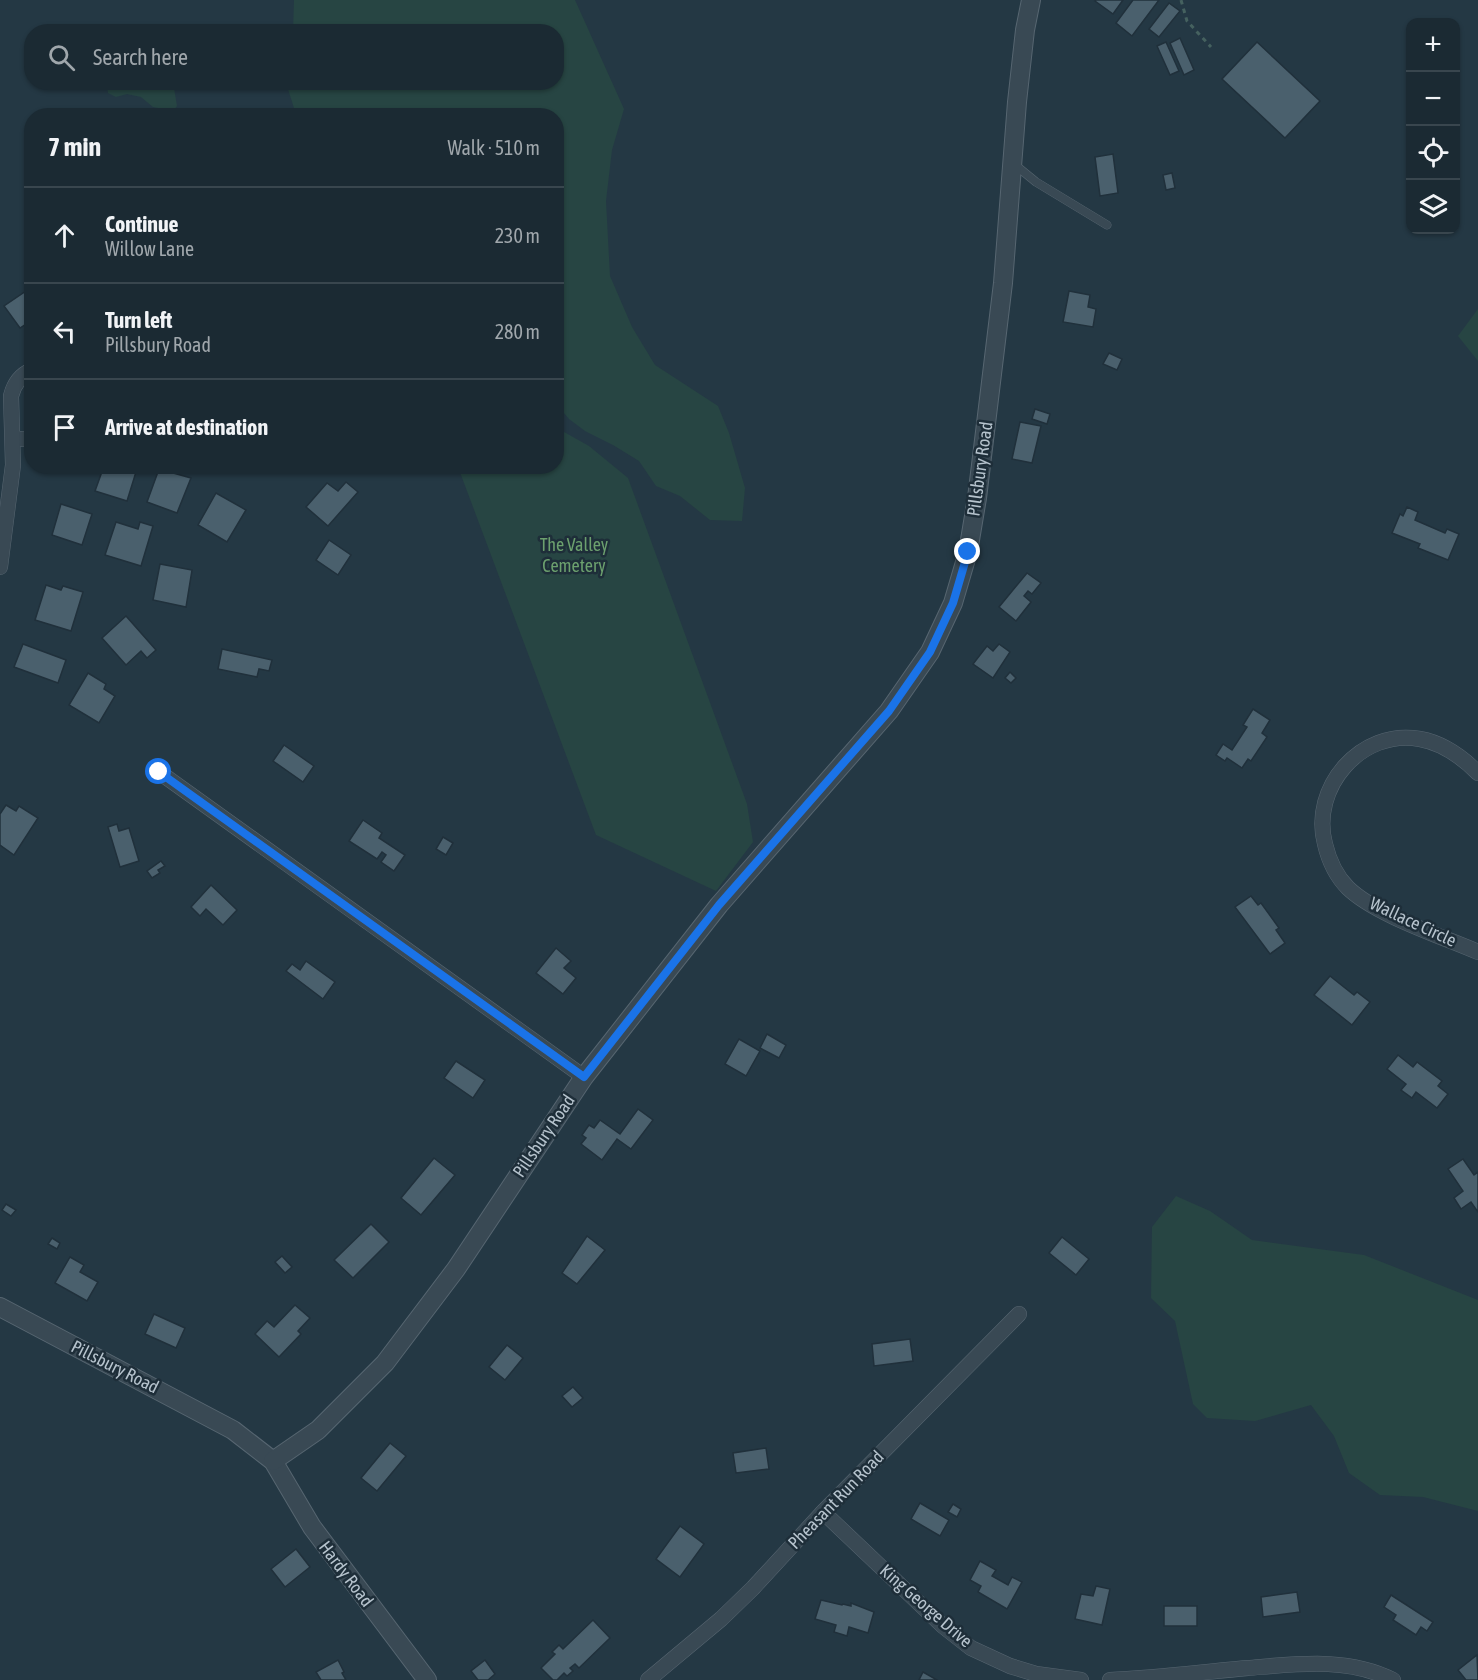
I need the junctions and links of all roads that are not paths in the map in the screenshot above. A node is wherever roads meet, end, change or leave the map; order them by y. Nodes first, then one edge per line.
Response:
1 (1031, 0) edge
2 (1012, 163) junction
3 (1107, 225) dead end
4 (24, 375) edge
5 (13, 439) junction
6 (24, 439) edge
7 (0, 567) edge
8 (159, 772) dead end
9 (1478, 773) edge
10 (1478, 952) edge
11 (584, 1077) junction
12 (0, 1307) edge
13 (1019, 1314) dead end
14 (273, 1461) junction
15 (823, 1512) junction
16 (427, 1680) edge
17 (648, 1680) edge
18 (1081, 1680) edge
19 (1110, 1680) edge
20 (1393, 1680) edge

1 - 2 street, Pillsbury Road
2 - 3 lane
2 - 11 street, Pillsbury Road
4 - 5 street
5 - 6 street
5 - 7 street
8 - 11 street
9 - 10 street, Wallace Circle
11 - 14 street, Pillsbury Road
12 - 14 street, Pillsbury Road
13 - 15 street, Pheasant Run Road
14 - 16 street, Hardy Road
15 - 17 street, Pheasant Run Road
15 - 18 street, King George Drive
19 - 20 street

